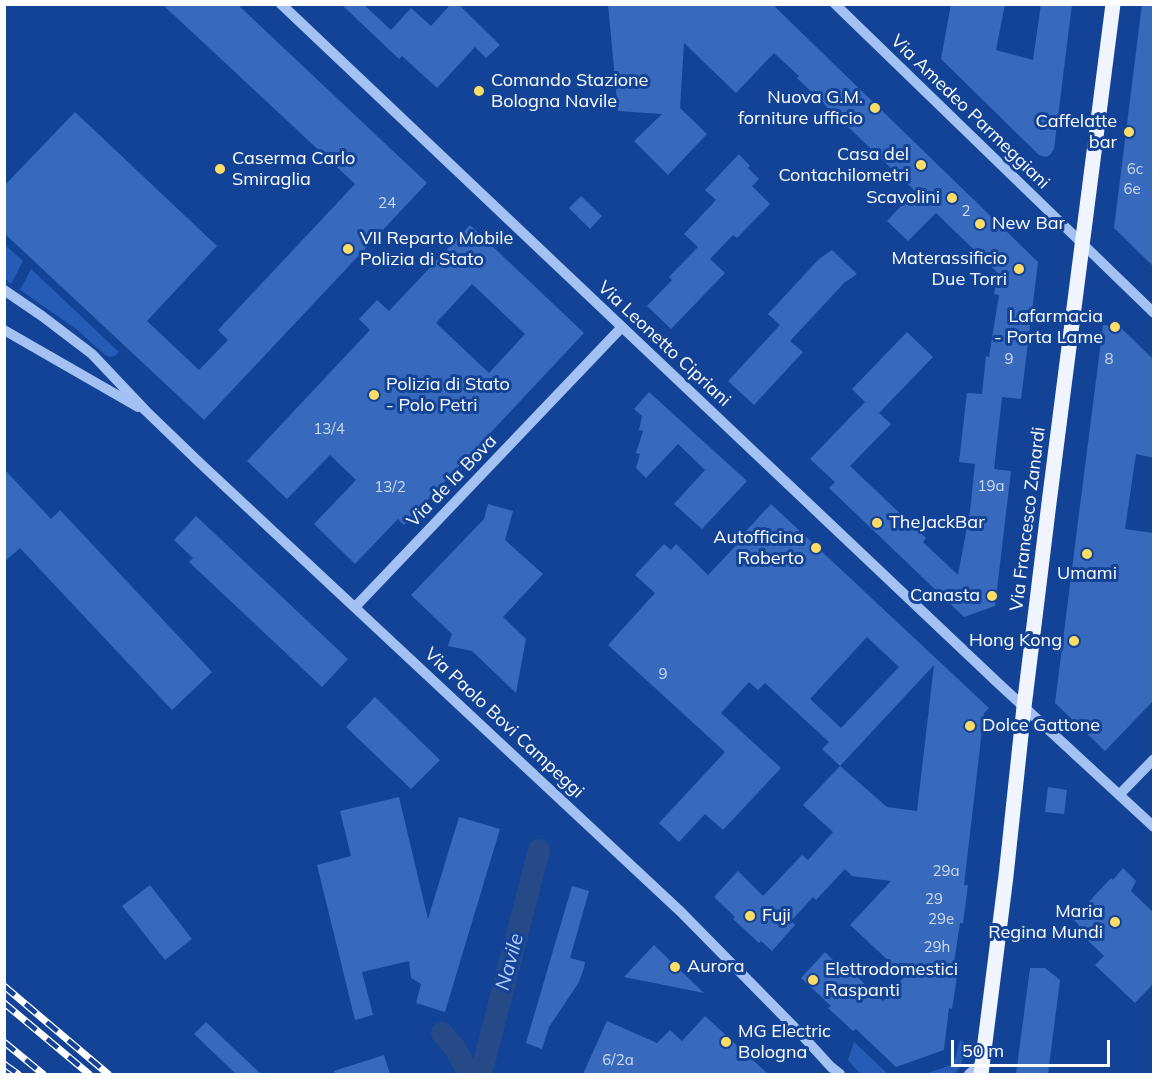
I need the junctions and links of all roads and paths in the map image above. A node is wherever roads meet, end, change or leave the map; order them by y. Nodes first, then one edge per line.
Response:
1 (281, 4) edge
2 (835, 4) edge
3 (1113, 4) edge
4 (1082, 243) junction
5 (4, 290) edge
6 (1154, 313) edge
7 (622, 327) junction
8 (4, 330) edge
9 (147, 411) junction
10 (356, 606) junction
11 (1024, 707) junction
12 (1154, 759) edge
13 (1119, 795) junction
14 (1154, 827) edge
15 (981, 1069) edge
16 (835, 1072) edge
17 (969, 1074) edge

1 - 7 street, Via Leonetto Cipriani
2 - 4 street, Via Amedeo Parmeggiani
3 - 4 main road, Via Francesco Zanardi
4 - 6 street, Via Amedeo Parmeggiani
4 - 11 main road, Via Francesco Zanardi
5 - 9 street, Via Paolo Bovi Campeggi
7 - 10 street, Via de la Bova
7 - 11 street, Via Leonetto Cipriani
8 - 9 street, Via Paolo Bovi Campeggi
9 - 10 street, Via Paolo Bovi Campeggi
10 - 16 street, Via Paolo Bovi Campeggi
11 - 13 street, Via Leonetto Cipriani
11 - 15 main road, Via Francesco Zanardi
12 - 13 street
13 - 14 street, Via Leonetto Cipriani
15 - 17 street

